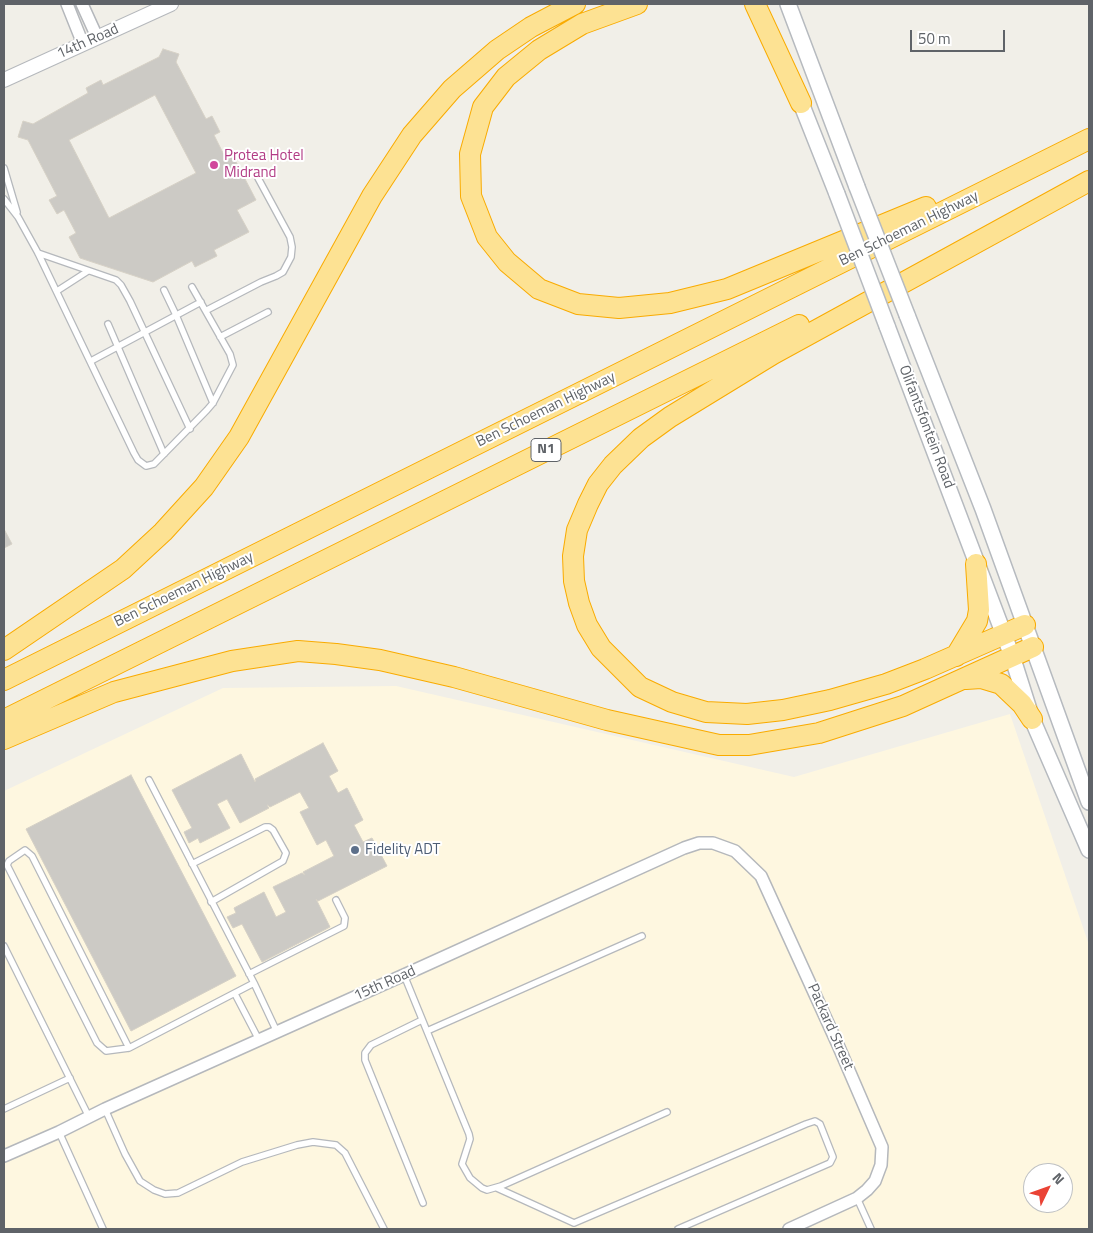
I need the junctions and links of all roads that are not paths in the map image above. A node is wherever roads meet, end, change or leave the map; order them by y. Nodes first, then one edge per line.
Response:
1 (67, 4) edge
2 (82, 4) edge
3 (171, 4) edge
4 (575, 4) edge
5 (637, 4) edge
6 (755, 4) edge
7 (763, 4) edge
8 (788, 4) edge
9 (97, 38) junction
10 (83, 44) junction
11 (4, 80) edge
12 (801, 103) junction
13 (1086, 141) edge
14 (4, 168) edge
15 (258, 178) dead end
16 (1089, 181) edge
17 (4, 199) edge
18 (18, 216) junction
19 (38, 253) junction
20 (88, 271) junction
21 (192, 287) dead end
22 (164, 290) dead end
23 (57, 291) junction
24 (201, 302) junction
25 (207, 310) junction
26 (268, 312) dead end
27 (176, 315) junction
28 (108, 324) dead end
29 (145, 332) junction
30 (220, 337) junction
31 (119, 346) junction
32 (91, 361) junction
33 (213, 403) junction
34 (190, 429) junction
35 (164, 454) junction
36 (976, 564) junction
37 (1025, 625) junction
38 (1003, 634) junction
39 (1033, 647) junction
40 (4, 650) edge
41 (1012, 656) junction
42 (955, 657) junction
43 (962, 679) junction
44 (4, 680) edge
45 (1032, 719) junction
46 (4, 720) edge
47 (4, 739) edge
48 (149, 780) dead end
49 (1089, 802) edge
50 (1089, 850) edge
51 (192, 864) junction
52 (761, 876) joint
53 (336, 900) dead end
54 (211, 902) junction
55 (642, 936) dead end
56 (4, 946) edge
57 (250, 974) junction
58 (404, 976) junction
59 (254, 983) junction
60 (235, 994) junction
61 (422, 1020) junction
62 (427, 1031) junction
63 (277, 1032) junction
64 (259, 1040) junction
65 (129, 1048) junction
66 (70, 1078) junction
67 (105, 1108) junction
68 (4, 1109) edge
69 (667, 1112) dead end
70 (90, 1116) junction
71 (59, 1132) junction
72 (4, 1156) edge
73 (497, 1188) junction
74 (857, 1198) junction
75 (423, 1204) dead end
76 (576, 1226) edge
77 (795, 1228) edge
78 (103, 1229) edge
79 (384, 1229) edge
80 (678, 1229) edge
81 (871, 1229) edge

1 - 10 street
2 - 9 street
3 - 9 street, 14th Road
4 - 40 highway
5 - 13 highway
6 - 12 highway
7 - 12 main road, Olifantsfontein Road
8 - 37 main road, Olifantsfontein Road, bridge
9 - 10 street, 14th Road
10 - 11 street, 14th Road
12 - 36 main road, Olifantsfontein Road, bridge
13 - 44 highway, Ben Schoeman Highway / N1
14 - 18 lane
15 - 25 lane
16 - 42 highway
16 - 46 highway, N1
17 - 18 lane
18 - 19 lane
19 - 20 lane
19 - 23 lane
20 - 23 lane
20 - 29 lane
21 - 24 lane
22 - 27 lane
23 - 32 lane
24 - 25 lane
24 - 27 lane
25 - 30 lane
26 - 30 lane
27 - 29 lane
27 - 33 lane
28 - 31 lane
29 - 31 lane
29 - 34 lane
30 - 33 lane
31 - 32 lane
31 - 35 lane
32 - 35 lane
33 - 34 lane
34 - 35 lane
36 - 38 main road, Olifantsfontein Road
36 - 42 highway
37 - 38 highway
37 - 39 main road, Olifantsfontein Road
38 - 41 main road, Olifantsfontein Road
38 - 42 highway
39 - 41 highway
39 - 49 main road, Olifantsfontein Road
41 - 43 highway
41 - 45 main road, Olifantsfontein Road
43 - 45 highway
43 - 47 highway
45 - 50 main road, Olifantsfontein Road
48 - 51 lane
51 - 54 lane
51 - 54 lane
52 - 58 street, 15th Road
52 - 74 street, Packard Street
53 - 57 lane
54 - 57 lane
55 - 62 lane
56 - 66 lane
57 - 59 lane
58 - 61 lane
58 - 63 street, 15th Road
59 - 60 lane
59 - 63 lane
60 - 64 lane
60 - 65 lane
61 - 62 lane
61 - 75 lane
62 - 73 lane
63 - 64 street, 15th Road
64 - 67 street, 15th Road
65 - 65 lane
66 - 68 lane
66 - 70 lane
67 - 70 street, 15th Road
67 - 79 lane
69 - 73 lane
70 - 71 street, 15th Road
71 - 72 street, 15th Road
71 - 78 lane
73 - 76 lane
74 - 77 street
74 - 81 lane
76 - 80 lane

